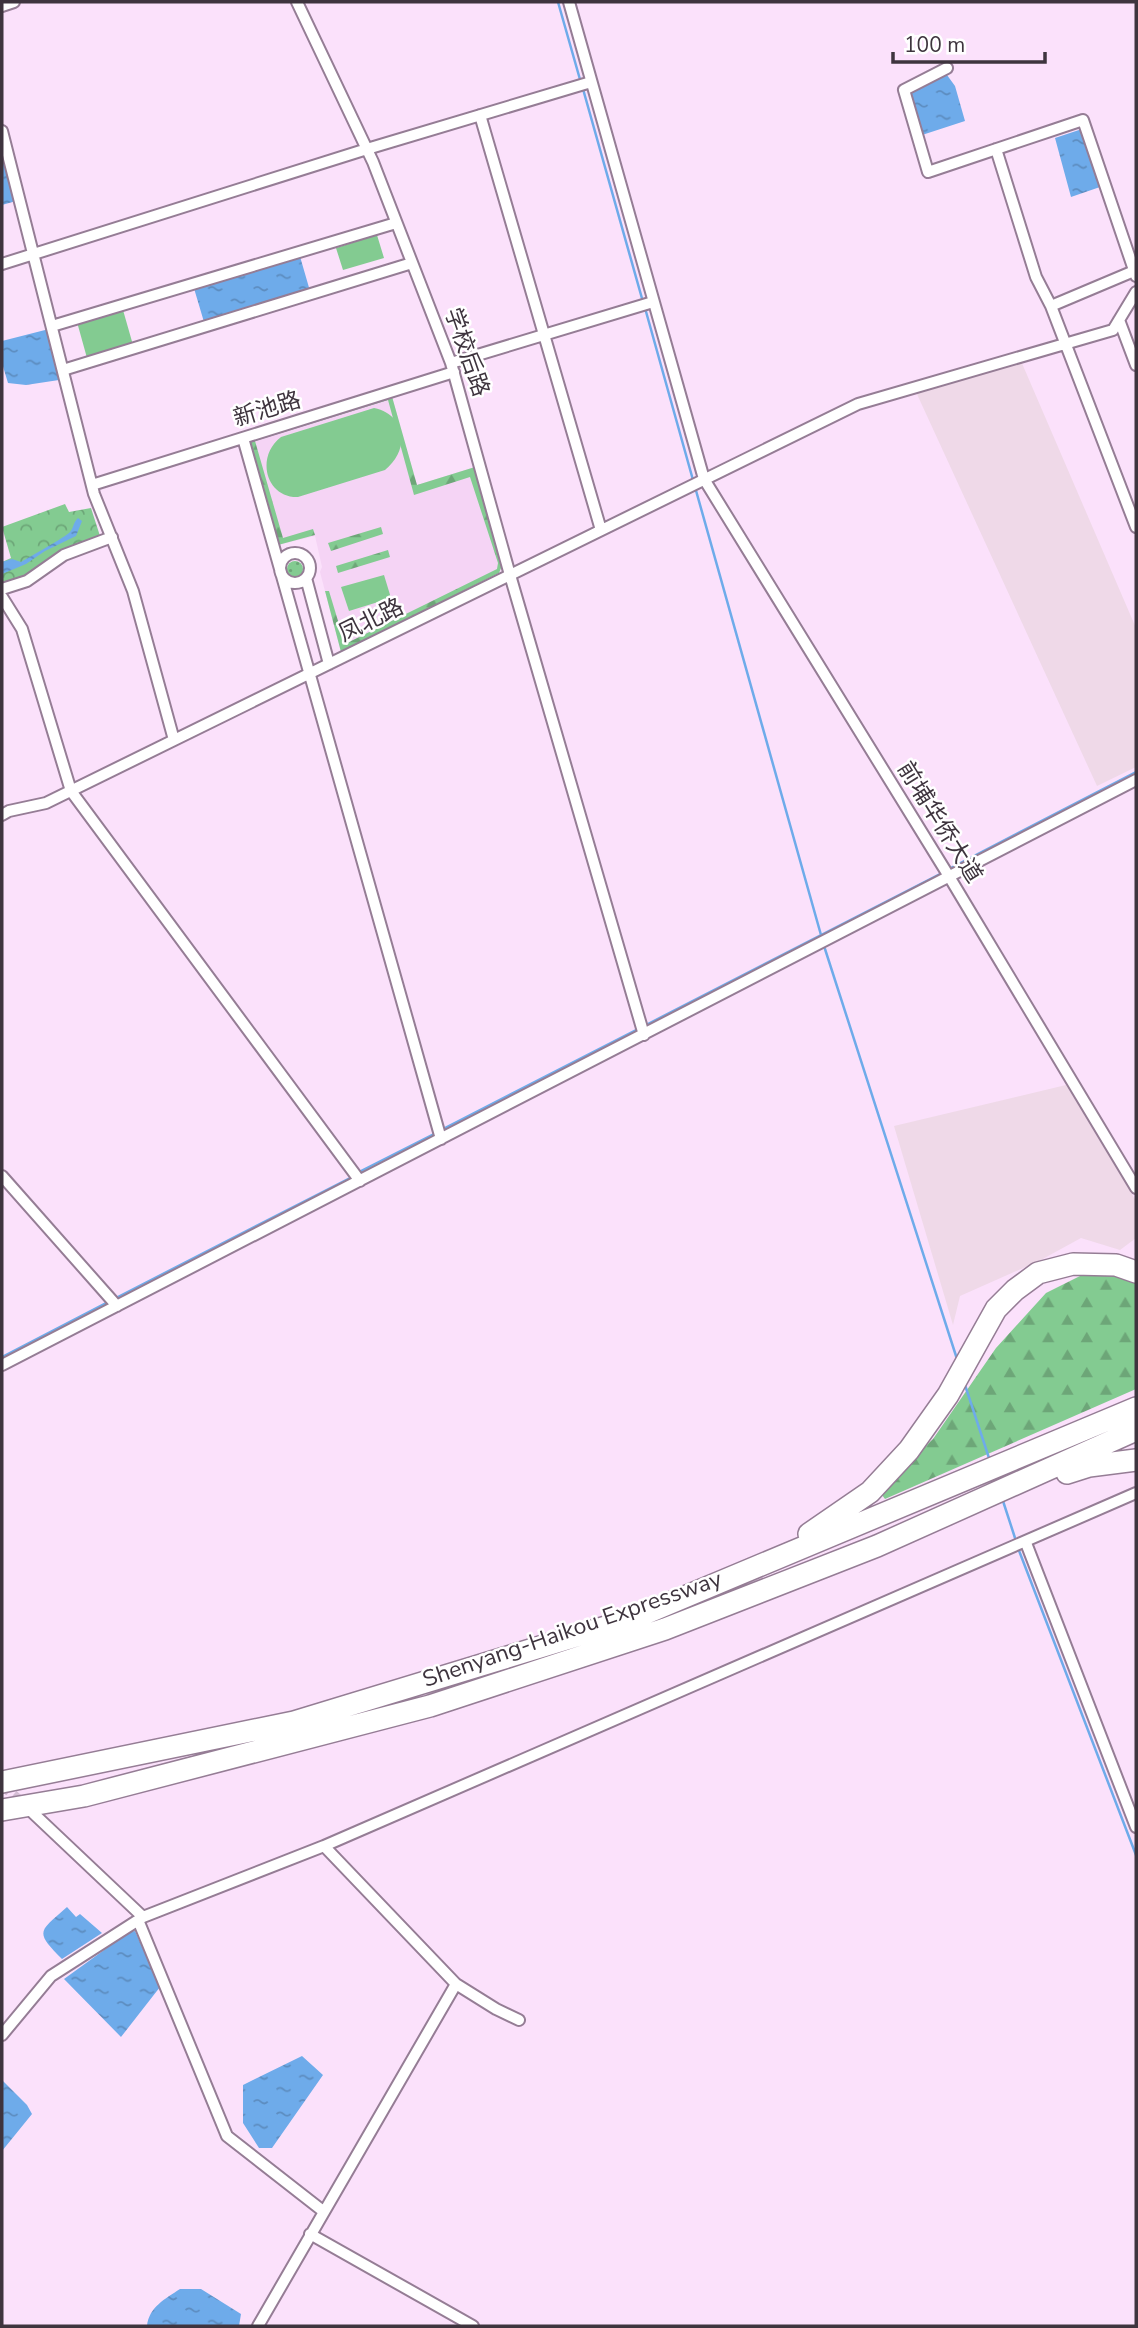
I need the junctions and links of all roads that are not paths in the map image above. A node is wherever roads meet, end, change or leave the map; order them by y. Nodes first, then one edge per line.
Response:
1 (14, 2) edge
2 (297, 2) edge
3 (569, 2) edge
4 (2, 6) edge
5 (947, 68) dead end
6 (585, 84) junction
7 (480, 115) junction
8 (2, 131) edge
9 (367, 149) junction
10 (996, 149) junction
11 (397, 223) junction
12 (33, 255) junction
13 (412, 263) junction
14 (2, 264) edge
15 (1135, 274) edge
16 (1136, 292) edge
17 (647, 304) junction
18 (1051, 306) junction
19 (1119, 320) junction
20 (52, 326) junction
21 (544, 335) junction
22 (1066, 344) junction
23 (1136, 365) edge
24 (453, 368) junction
25 (63, 370) junction
26 (243, 438) junction
27 (697, 483) junction
28 (92, 485) junction
29 (1136, 527) edge
30 (601, 530) junction
31 (112, 537) junction
32 (281, 573) junction
33 (510, 575) junction
34 (306, 578) junction
35 (2, 589) edge
36 (2, 597) edge
37 (329, 664) junction
38 (311, 673) junction
39 (174, 740) junction
40 (1136, 780) edge
41 (71, 791) junction
42 (2, 815) edge
43 (947, 873) junction
44 (642, 1030) junction
45 (439, 1134) junction
46 (2, 1176) edge
47 (357, 1176) junction
48 (1136, 1188) edge
49 (1136, 1272) edge
50 (114, 1302) junction
51 (2, 1365) edge
52 (1136, 1408) edge
53 (1136, 1430) edge
54 (1136, 1460) edge
55 (1136, 1493) edge
56 (943, 1516) junction
57 (1020, 1545) junction
58 (760, 1566) junction
59 (2, 1782) edge
60 (2, 1810) edge
61 (33, 1813) tunnel mouth
62 (1136, 1827) edge
63 (324, 1846) junction
64 (141, 1919) junction
65 (456, 1984) junction
66 (519, 2020) dead end
67 (2, 2035) edge
68 (323, 2211) junction
69 (310, 2234) junction
70 (258, 2326) edge
71 (473, 2326) edge

1 - 4 street
2 - 9 street, 学校后路
3 - 6 street, 前埔华侨大道
5 - 10 street
6 - 7 street
6 - 17 street, 前埔华侨大道
7 - 9 street
7 - 21 street
8 - 12 street
9 - 11 street, 学校后路
9 - 12 street
10 - 15 street
10 - 18 street
11 - 13 street, 学校后路
11 - 20 street
12 - 14 street
12 - 20 street
13 - 24 street, 学校后路
13 - 25 street
15 - 18 street
16 - 19 street
17 - 21 street, 新池路
17 - 27 street, 前埔华侨大道
18 - 22 street
19 - 22 street, 凤北路
19 - 23 street
20 - 25 street
21 - 24 street, 新池路
21 - 30 street
22 - 27 street, 凤北路
22 - 29 street
24 - 26 street, 新池路
24 - 33 street, 学校后路
25 - 28 street
26 - 28 street, 新池路
26 - 32 street
27 - 30 street, 凤北路
27 - 43 street, 前埔华侨大道
28 - 31 street
30 - 33 street, 凤北路
31 - 35 street
31 - 39 street
32 - 34 street
32 - 34 street
32 - 38 street
33 - 37 street, 凤北路
33 - 44 street, 学校后路
34 - 37 street
36 - 41 street
37 - 38 street, 凤北路
38 - 39 street, 凤北路
38 - 45 street
39 - 41 street, 凤北路
40 - 43 street
41 - 42 street, 凤北路
41 - 47 street
43 - 44 street
43 - 48 street, 前埔华侨大道
44 - 45 street
45 - 47 street
46 - 50 street
47 - 50 street
49 - 58 highway
50 - 51 street
52 - 58 highway, Shenyang-Haikou Expressway
53 - 56 highway, Shenyang-Haikou Expressway
54 - 56 highway
55 - 57 street
56 - 60 highway, Shenyang-Haikou Expressway
57 - 62 street
57 - 63 street
58 - 59 highway, Shenyang-Haikou Expressway
61 - 64 street
63 - 64 street
63 - 65 street
64 - 67 street
64 - 68 street
65 - 66 street
65 - 68 street
68 - 69 street
69 - 70 street
69 - 71 street

